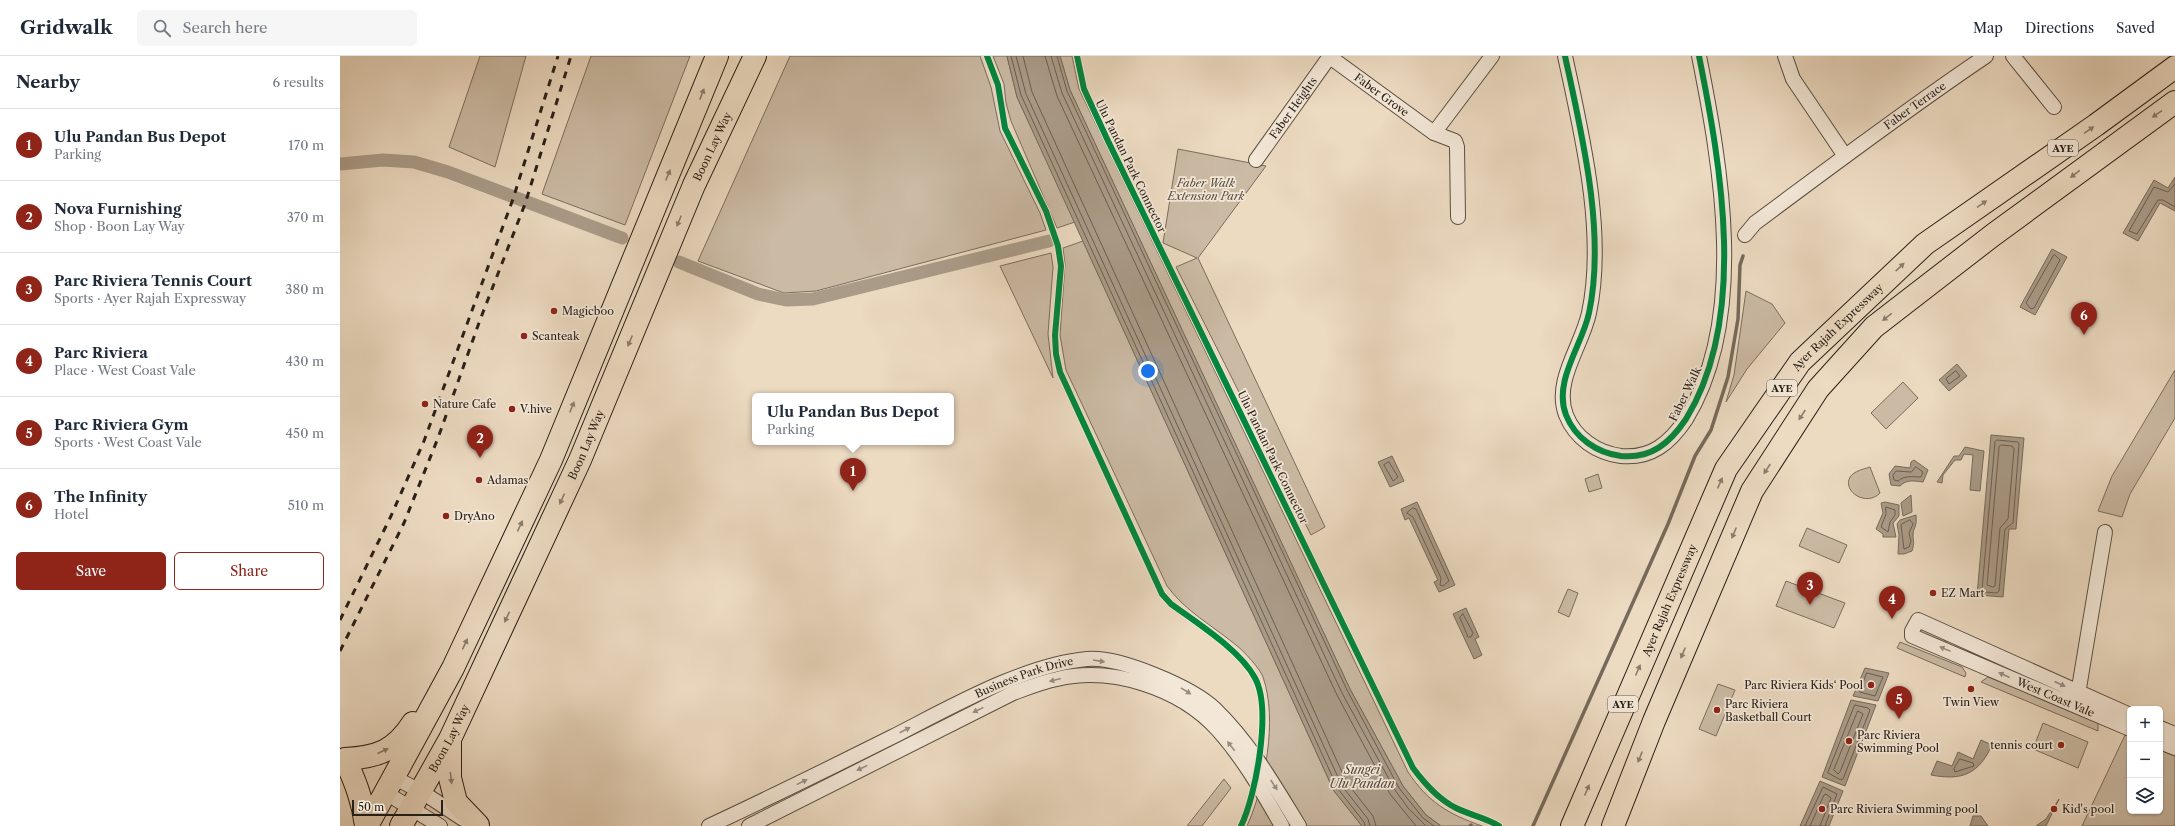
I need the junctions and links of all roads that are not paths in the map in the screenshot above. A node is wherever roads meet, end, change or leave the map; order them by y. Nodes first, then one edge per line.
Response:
1 (740, 56) edge
2 (755, 56) edge
3 (1492, 56) edge
4 (1564, 56) edge
5 (1699, 56) edge
6 (1785, 56) edge
7 (1986, 56) edge
8 (2013, 56) edge
9 (1330, 57) edge
10 (713, 62) edge
11 (2175, 68) edge
12 (2175, 102) edge
13 (2054, 107) dead end
14 (1434, 133) junction
15 (711, 147) junction
16 (1845, 156) junction
17 (1256, 160) dead end
18 (1458, 217) dead end
19 (1745, 235) dead end
20 (2105, 532) dead end
21 (1987, 650) junction
22 (1981, 664) junction
23 (453, 668) junction
24 (2078, 692) junction
25 (2076, 707) junction
26 (2127, 714) edge
27 (2127, 728) edge
28 (2163, 729) edge
29 (2175, 734) edge
30 (450, 739) junction
31 (2163, 743) edge
32 (2175, 748) edge
33 (391, 785) junction
34 (417, 800) junction
35 (367, 826) edge
36 (401, 826) edge
37 (440, 826) edge
38 (479, 826) edge
39 (709, 826) edge
40 (749, 826) edge
41 (1282, 826) edge
42 (1299, 826) edge
43 (1572, 826) edge
44 (1613, 826) edge

1 - 15 main road
2 - 15 main road, Boon Lay Way
3 - 14 street
4 - 5 street, Faber Walk
6 - 16 street
7 - 16 street, Faber Terrace
8 - 13 street
9 - 14 street, Faber Grove
9 - 17 street, Faber Heights
23 -> 10 main road
43 -> 11 main road, Ayer Rajah Expressway / AYE
12 -> 44 main road, AYE
14 - 18 street, Faber Grove
15 -> 30 main road, Boon Lay Way
16 - 19 street, Faber Terrace
20 - 24 street, West Coast Vale
21 - 22 street
22 -> 21 street, West Coast Vale
21 -> 24 street, West Coast Vale
25 -> 22 street, West Coast Vale
23 - 33 main road
35 -> 23 main road
24 - 25 street
24 - 26 street, West Coast Vale
25 - 27 street, West Coast Vale
28 - 29 street
30 - 34 main road, Boon Lay Way
30 -> 38 main road
31 - 32 street
33 - 34 street
33 - 35 main road
34 - 36 main road, Boon Lay Way
34 - 37 street
34 - 38 street
39 -> 42 street, Business Park Drive
41 -> 40 street, Business Park Drive

